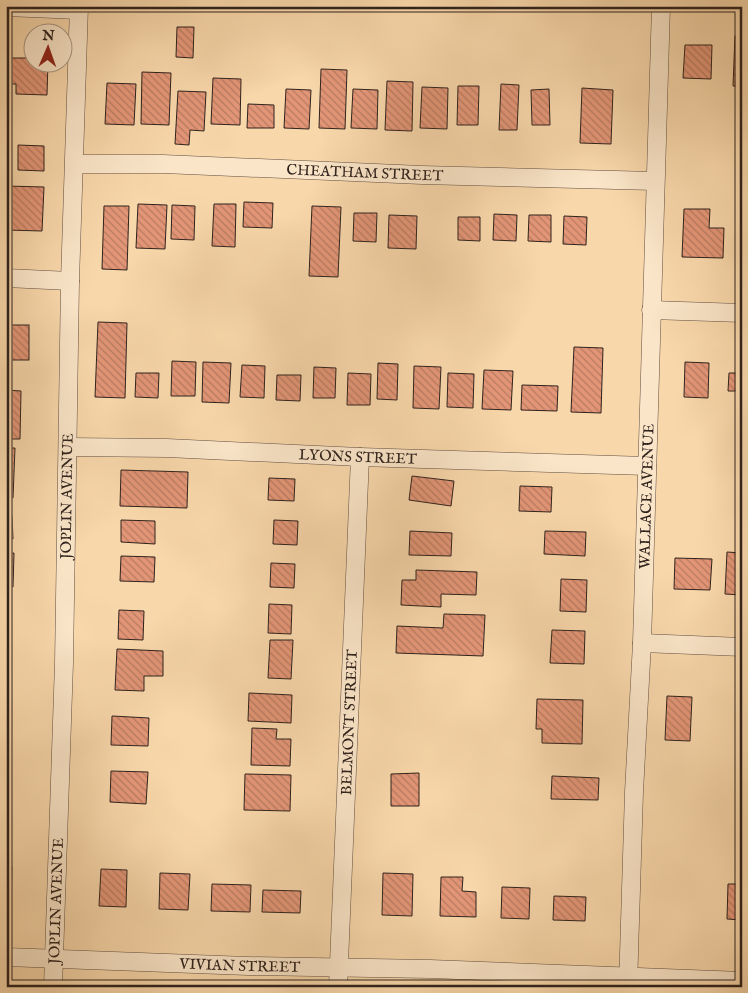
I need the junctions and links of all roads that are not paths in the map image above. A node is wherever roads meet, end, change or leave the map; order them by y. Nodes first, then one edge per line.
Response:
1 (661, 6) edge
2 (6, 7) edge
3 (79, 8) edge
4 (75, 164) junction
5 (655, 181) junction
6 (6, 278) edge
7 (70, 281) junction
8 (651, 310) junction
9 (742, 313) edge
10 (68, 447) junction
11 (360, 457) junction
12 (647, 466) junction
13 (642, 643) junction
14 (742, 647) edge
15 (6, 957) edge
16 (54, 959) junction
17 (338, 968) junction
18 (742, 981) edge
19 (628, 982) edge
20 (53, 987) edge
21 (338, 987) edge

1 - 5 street, WALLACE AVENUE
2 - 3 street
3 - 4 street, JOPLIN AVENUE
4 - 5 street, CHEATHAM STREET
4 - 7 street, JOPLIN AVENUE
5 - 8 street, WALLACE AVENUE
6 - 7 street
7 - 10 street, JOPLIN AVENUE
8 - 9 street
8 - 12 street, WALLACE AVENUE
10 - 11 street, LYONS STREET
10 - 16 street, JOPLIN AVENUE
11 - 12 street, LYONS STREET
11 - 17 street, BELMONT STREET
12 - 13 street, WALLACE AVENUE
13 - 14 street
13 - 19 street, WALLACE AVENUE
15 - 16 street, VIVIAN STREET
16 - 17 street, VIVIAN STREET
16 - 20 street, JOPLIN AVENUE
17 - 19 street, VIVIAN STREET
17 - 21 street, BELMONT STREET
18 - 19 street, VIVIAN STREET

